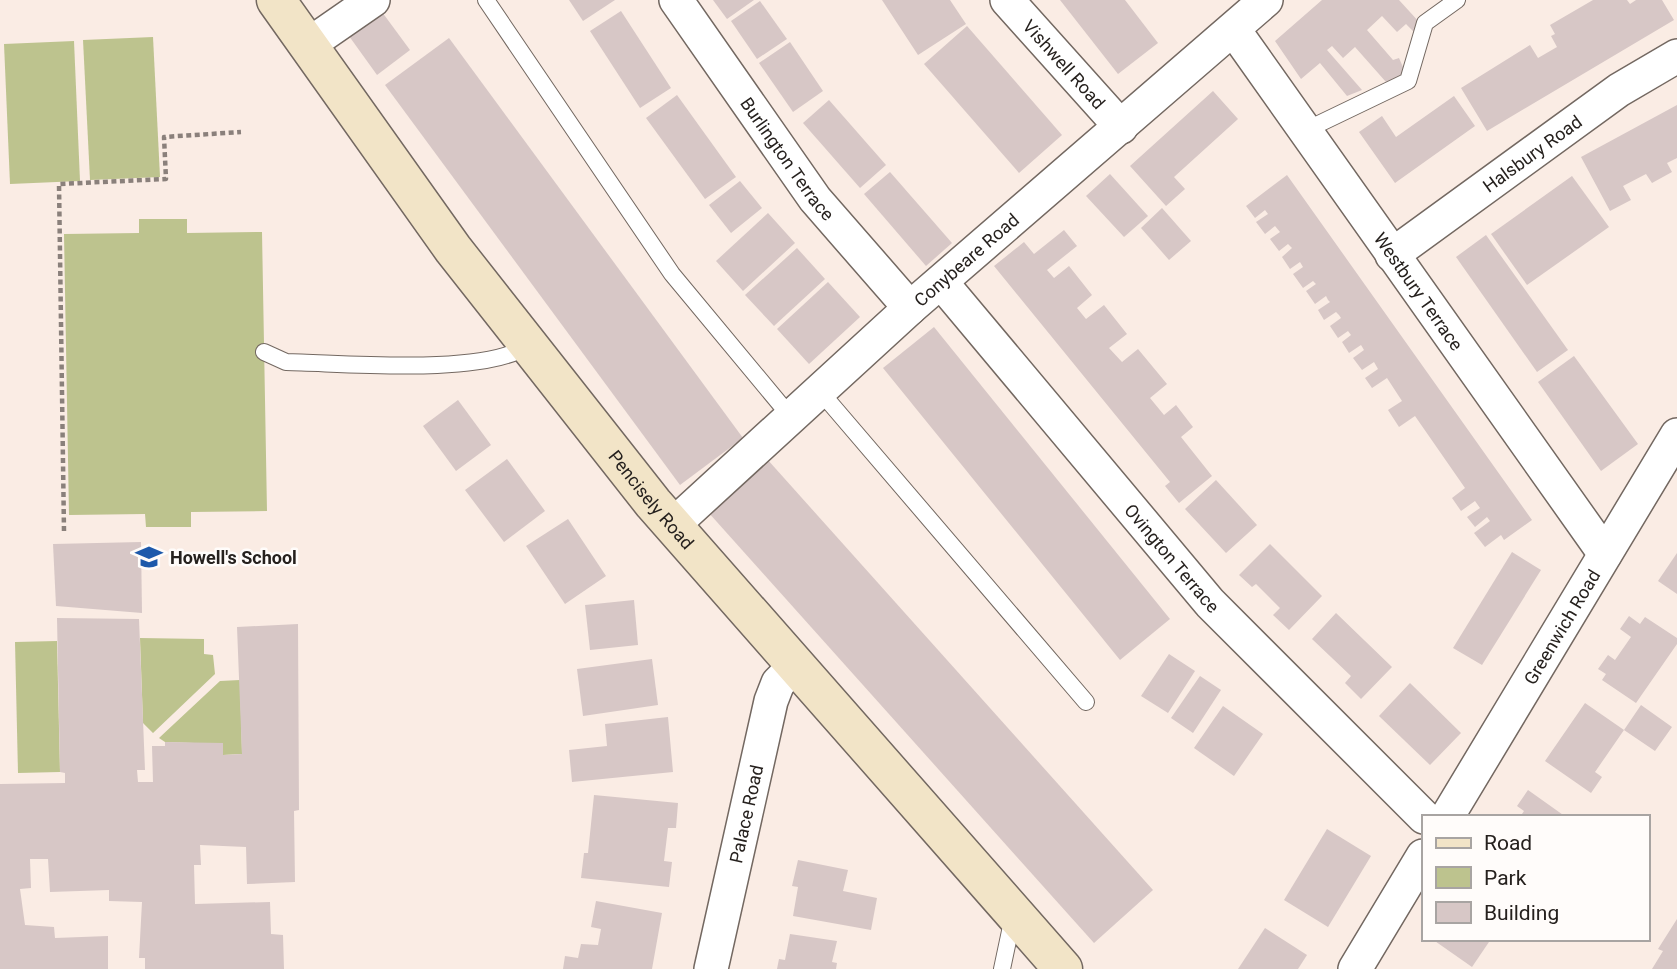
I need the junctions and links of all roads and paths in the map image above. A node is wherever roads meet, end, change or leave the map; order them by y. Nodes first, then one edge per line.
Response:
1 (276, 0) edge
2 (373, 0) edge
3 (486, 0) edge
4 (676, 0) edge
5 (1007, 0) edge
6 (1266, 0) edge
7 (1457, 0) edge
8 (1234, 30) junction
9 (308, 45) junction
10 (1677, 56) edge
11 (1121, 127) junction
12 (1304, 131) junction
13 (241, 132) dead end
14 (1392, 255) junction
15 (941, 282) junction
16 (910, 308) junction
17 (528, 346) junction
18 (264, 352) dead end
19 (819, 390) junction
20 (790, 416) junction
21 (1677, 435) edge
22 (672, 526) junction
23 (64, 531) dead end
24 (1605, 554) junction
25 (794, 667) junction
26 (1086, 702) dead end
27 (1422, 815) edge
28 (1448, 815) edge
29 (1422, 858) edge
30 (1013, 915) junction
31 (711, 969) edge
32 (1002, 969) edge
33 (1063, 969) edge
34 (1355, 969) edge

1 - 9 main road, Pencisely Road
2 - 9 street
3 - 20 lane
4 - 16 street, Burlington Terrace
5 - 11 street, Vishwell Road
6 - 8 street, Conybeare Road
7 - 12 lane
8 - 11 street, Conybeare Road
8 - 12 street, Westbury Terrace
9 - 17 main road, Pencisely Road
10 - 14 street, Halsbury Road
11 - 15 street, Conybeare Road
12 - 14 street, Westbury Terrace
13 - 23 path
14 - 24 street, Westbury Terrace
15 - 16 street, Conybeare Road
15 - 27 street, Ovington Terrace
16 - 19 street, Conybeare Road
17 - 18 lane
17 - 22 main road, Pencisely Road
19 - 20 street, Conybeare Road
19 - 26 lane
20 - 22 street, Conybeare Road
21 - 24 street, Greenwich Road
22 - 25 main road, Pencisely Road
24 - 28 street, Greenwich Road
25 - 30 main road, Pencisely Road
25 - 31 street, Palace Road
29 - 34 street
30 - 32 lane
30 - 33 main road, Pencisely Road

